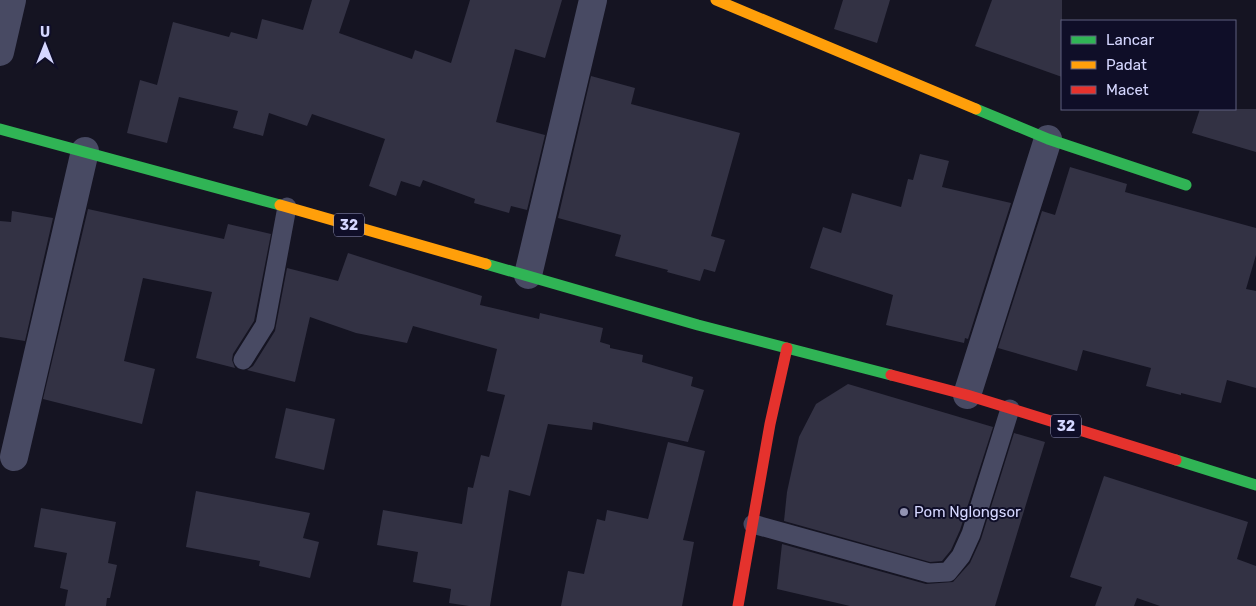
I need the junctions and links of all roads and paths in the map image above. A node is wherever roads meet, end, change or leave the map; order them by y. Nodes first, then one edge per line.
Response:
1 (12, 0) edge
2 (592, 0) edge
3 (716, 0) edge
4 (0, 52) edge
5 (0, 129) edge
6 (1048, 139) junction
7 (85, 151) junction
8 (1186, 185) dead end
9 (287, 208) junction
10 (528, 276) junction
11 (787, 348) junction
12 (243, 360) dead end
13 (967, 395) junction
14 (1010, 409) junction
15 (14, 457) dead end
16 (1256, 484) edge
17 (753, 524) junction
18 (738, 606) edge

1 - 4 street
2 - 10 street
3 - 6 main road
5 - 7 main road, 32
6 - 8 main road
6 - 13 street
7 - 9 main road, 32
7 - 15 street
9 - 10 main road, 32
9 - 12 lane
10 - 11 main road, 32
11 - 13 main road, 32
11 - 17 main road
13 - 14 main road, 32
14 - 16 main road, 32
14 - 17 lane
17 - 18 main road

